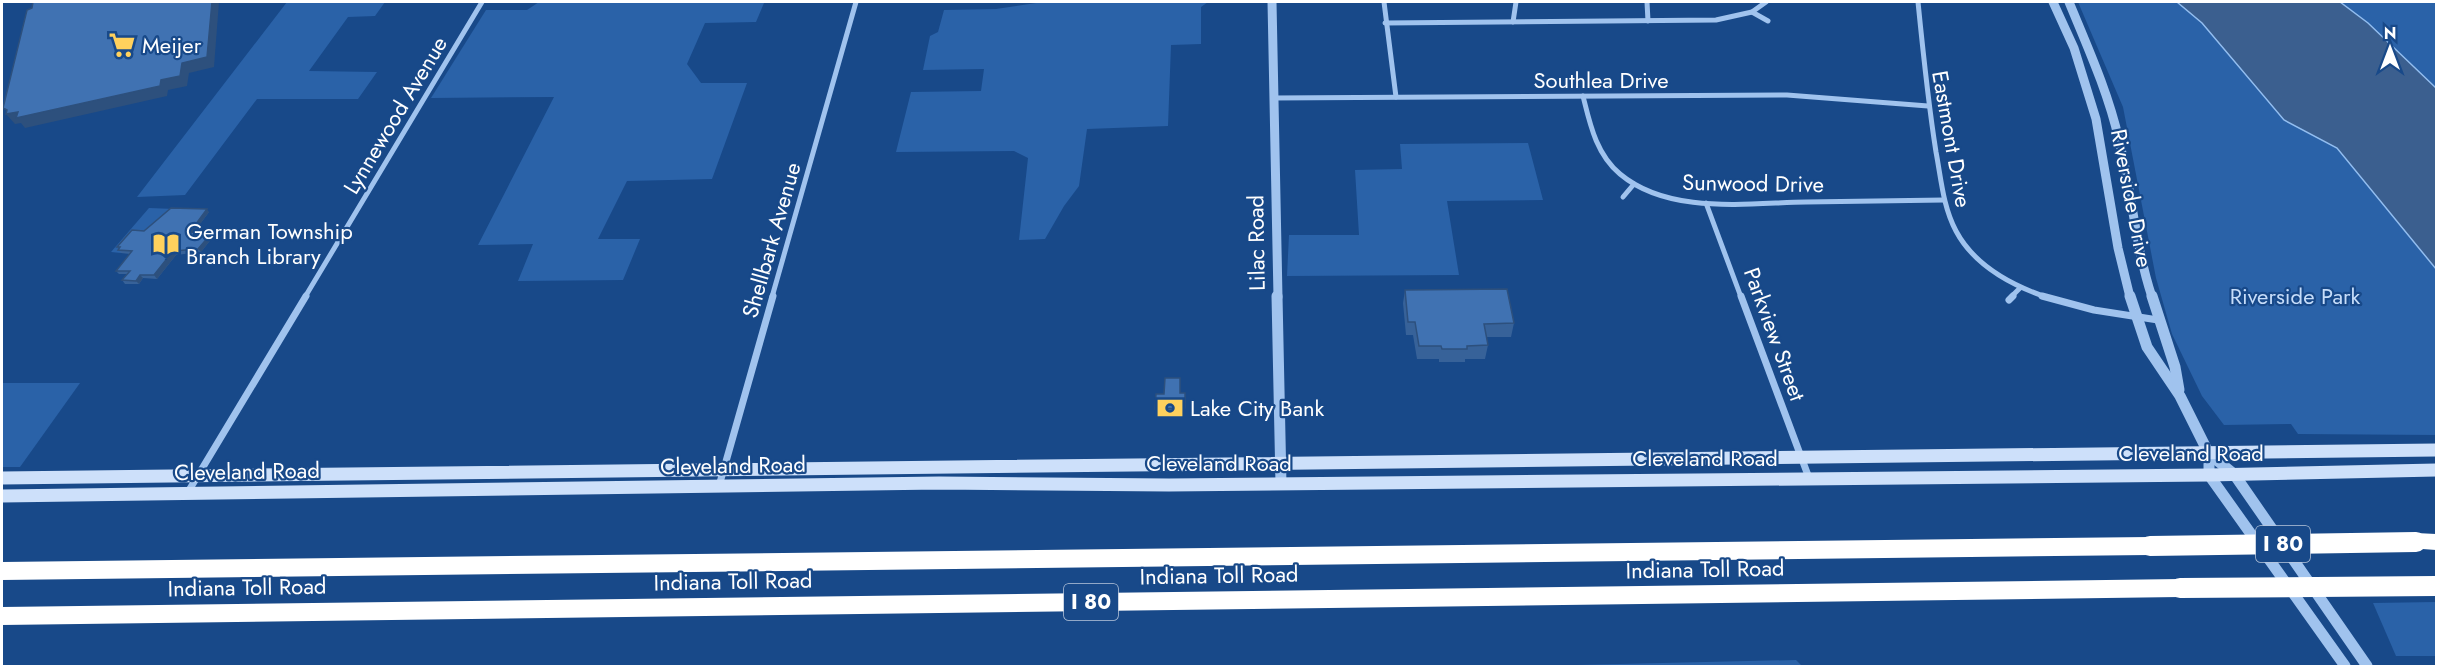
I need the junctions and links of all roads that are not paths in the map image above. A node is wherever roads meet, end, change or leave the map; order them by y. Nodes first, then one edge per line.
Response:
1 (482, 2) edge
2 (856, 2) edge
3 (1272, 2) edge
4 (1384, 2) edge
5 (1515, 2) edge
6 (1647, 2) edge
7 (1766, 2) edge
8 (1918, 2) edge
9 (2053, 2) edge
10 (2069, 2) edge
11 (1752, 12) junction
12 (1648, 21) junction
13 (1768, 21) dead end
14 (1513, 22) junction
15 (1385, 23) junction
16 (1583, 96) junction
17 (1396, 97) junction
18 (1273, 98) junction
19 (1928, 106) junction
20 (1634, 184) junction
21 (1623, 197) dead end
22 (1944, 200) junction
23 (1706, 203) junction
24 (2020, 288) junction
25 (2009, 300) dead end
26 (2137, 317) junction
27 (2158, 320) junction
28 (2180, 396) junction
29 (2436, 450) edge
30 (2209, 454) junction
31 (1801, 457) junction
32 (1281, 463) junction
33 (724, 470) junction
34 (2436, 470) edge
35 (2234, 474) junction
36 (2209, 475) junction
37 (197, 476) junction
38 (2, 478) edge
39 (1809, 478) junction
40 (1281, 484) junction
41 (718, 487) junction
42 (188, 492) junction
43 (2, 496) edge
44 (2426, 542) edge
45 (2, 571) edge
46 (2436, 586) edge
47 (2, 616) edge
48 (2345, 666) edge
49 (2367, 666) edge

1 - 37 street, Lynnewood Avenue
2 - 33 street, Shellbark Avenue
3 - 18 street, Lilac Road
4 - 15 street
5 - 14 street
6 - 12 street
7 - 11 street
8 - 19 street, Eastmont Drive
9 - 26 street, Riverside Drive
10 - 27 street, Riverside Drive
11 - 12 street
11 - 13 street
12 - 14 street
14 - 15 street
15 - 17 street
16 - 17 street, Southlea Drive
16 - 19 street, Southlea Drive
16 - 20 street, Sunwood Drive
17 - 18 street, Southlea Drive
18 - 32 street, Lilac Road
19 - 22 street, Eastmont Drive
20 - 21 street
20 - 23 street, Sunwood Drive
22 - 23 street, Sunwood Drive
22 - 24 street, Eastmont Drive
23 - 31 street, Parkview Street
24 - 25 street
24 - 26 street, Eastmont Drive
26 - 27 street, Eastmont Drive
26 - 28 street, Riverside Drive
27 - 28 street, Riverside Drive
28 - 30 street, Riverside Drive
29 - 30 main road, Cleveland Road
30 - 31 main road, Cleveland Road
30 - 35 street, Riverside Drive
30 - 36 street, Riverside Drive
31 - 32 main road, Cleveland Road
31 - 39 street, Parkview Street
32 - 33 main road, Cleveland Road
32 - 40 street, Lilac Road
33 - 37 main road, Cleveland Road
33 - 41 street, Shellbark Avenue
34 - 35 main road, Cleveland Road
35 - 36 main road, Cleveland Road
35 - 49 street, Riverside Drive
36 - 39 main road, Cleveland Road
36 - 48 street
37 - 38 main road, Cleveland Road
37 - 42 street, Lynnewood Avenue
39 - 40 main road, Cleveland Road
40 - 41 main road, Cleveland Road
41 - 42 main road, Cleveland Road
42 - 43 main road, Cleveland Road
44 - 45 highway, Indiana Toll Road / I 80, bridge
46 - 47 highway, Indiana Toll Road / I 80, bridge

